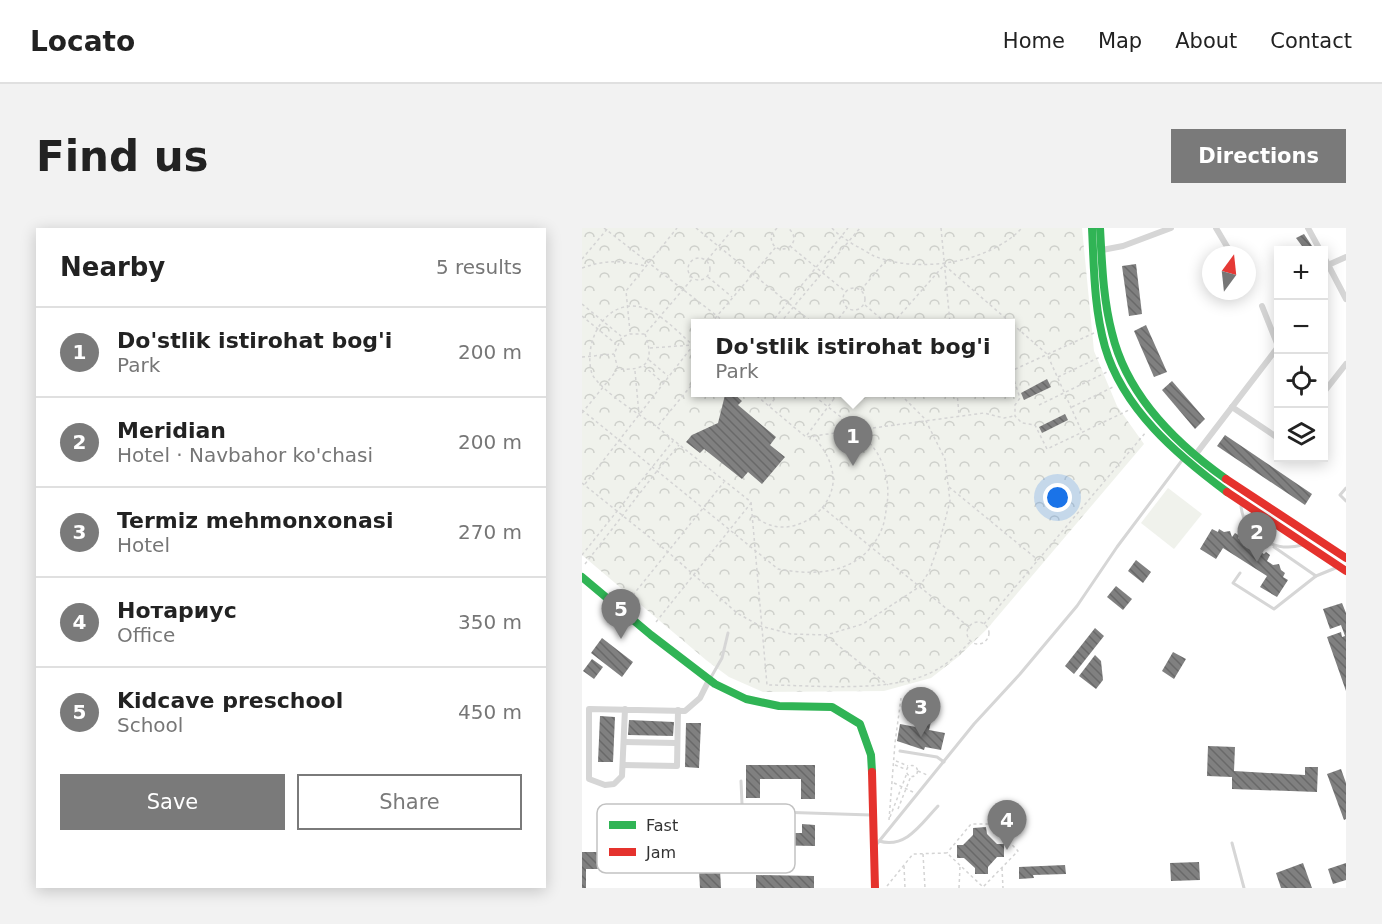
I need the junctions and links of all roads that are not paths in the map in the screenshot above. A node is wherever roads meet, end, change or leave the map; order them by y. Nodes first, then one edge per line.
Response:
1 (1092, 228) edge
2 (1100, 228) edge
3 (1170, 228) edge
4 (1216, 228) edge
5 (1308, 228) edge
6 (1227, 246) edge
7 (1318, 246) edge
8 (1102, 250) junction
9 (1346, 257) edge
10 (1328, 265) joint
11 (1346, 299) edge
12 (1262, 306) dead end
13 (1274, 337) edge
14 (1274, 352) edge
15 (1346, 364) edge
16 (1328, 386) edge
17 (1232, 407) junction
18 (1274, 435) edge
19 (1196, 454) junction
20 (1185, 458) junction
21 (1202, 466) junction
22 (1346, 488) edge
23 (1241, 501) junction
24 (1346, 501) edge
25 (1308, 544) junction
26 (1272, 546) junction
27 (1346, 558) edge
28 (1343, 569) edge
29 (1240, 573) dead end
30 (1316, 576) junction
31 (582, 577) edge
32 (728, 633) dead end
33 (710, 680) junction
34 (585, 709) edge
35 (625, 709) junction
36 (678, 710) junction
37 (624, 742) junction
38 (676, 743) junction
39 (900, 751) dead end
40 (944, 762) junction
41 (623, 765) junction
42 (741, 780) dead end
43 (743, 804) edge
44 (938, 806) dead end
45 (795, 813) edge
46 (874, 815) junction
47 (1232, 843) dead end
48 (876, 845) junction
49 (875, 888) edge
50 (1244, 888) edge

1 - 20 street
2 - 8 street
3 - 8 street
4 - 6 street
5 - 7 street
8 - 19 street
9 - 10 street
10 - 11 street
12 - 13 street
14 - 17 street
15 - 16 street
17 - 18 street
17 - 19 street
19 - 21 street
20 - 21 street
20 - 40 lane
21 - 23 street
21 - 27 street
22 - 24 lane
23 - 25 street
23 - 26 lane
25 - 26 lane
25 - 28 street
26 - 30 lane
28 - 30 lane
29 - 30 lane
31 - 33 street
32 - 33 lane
33 - 36 street
33 - 46 street
34 - 35 street
34 - 41 street
35 - 36 street
35 - 37 street
36 - 38 street
37 - 38 street
37 - 41 street
38 - 41 street
39 - 40 lane
40 - 48 lane
42 - 43 lane
44 - 48 lane
45 - 46 lane
46 - 48 street
47 - 50 lane
48 - 49 street

